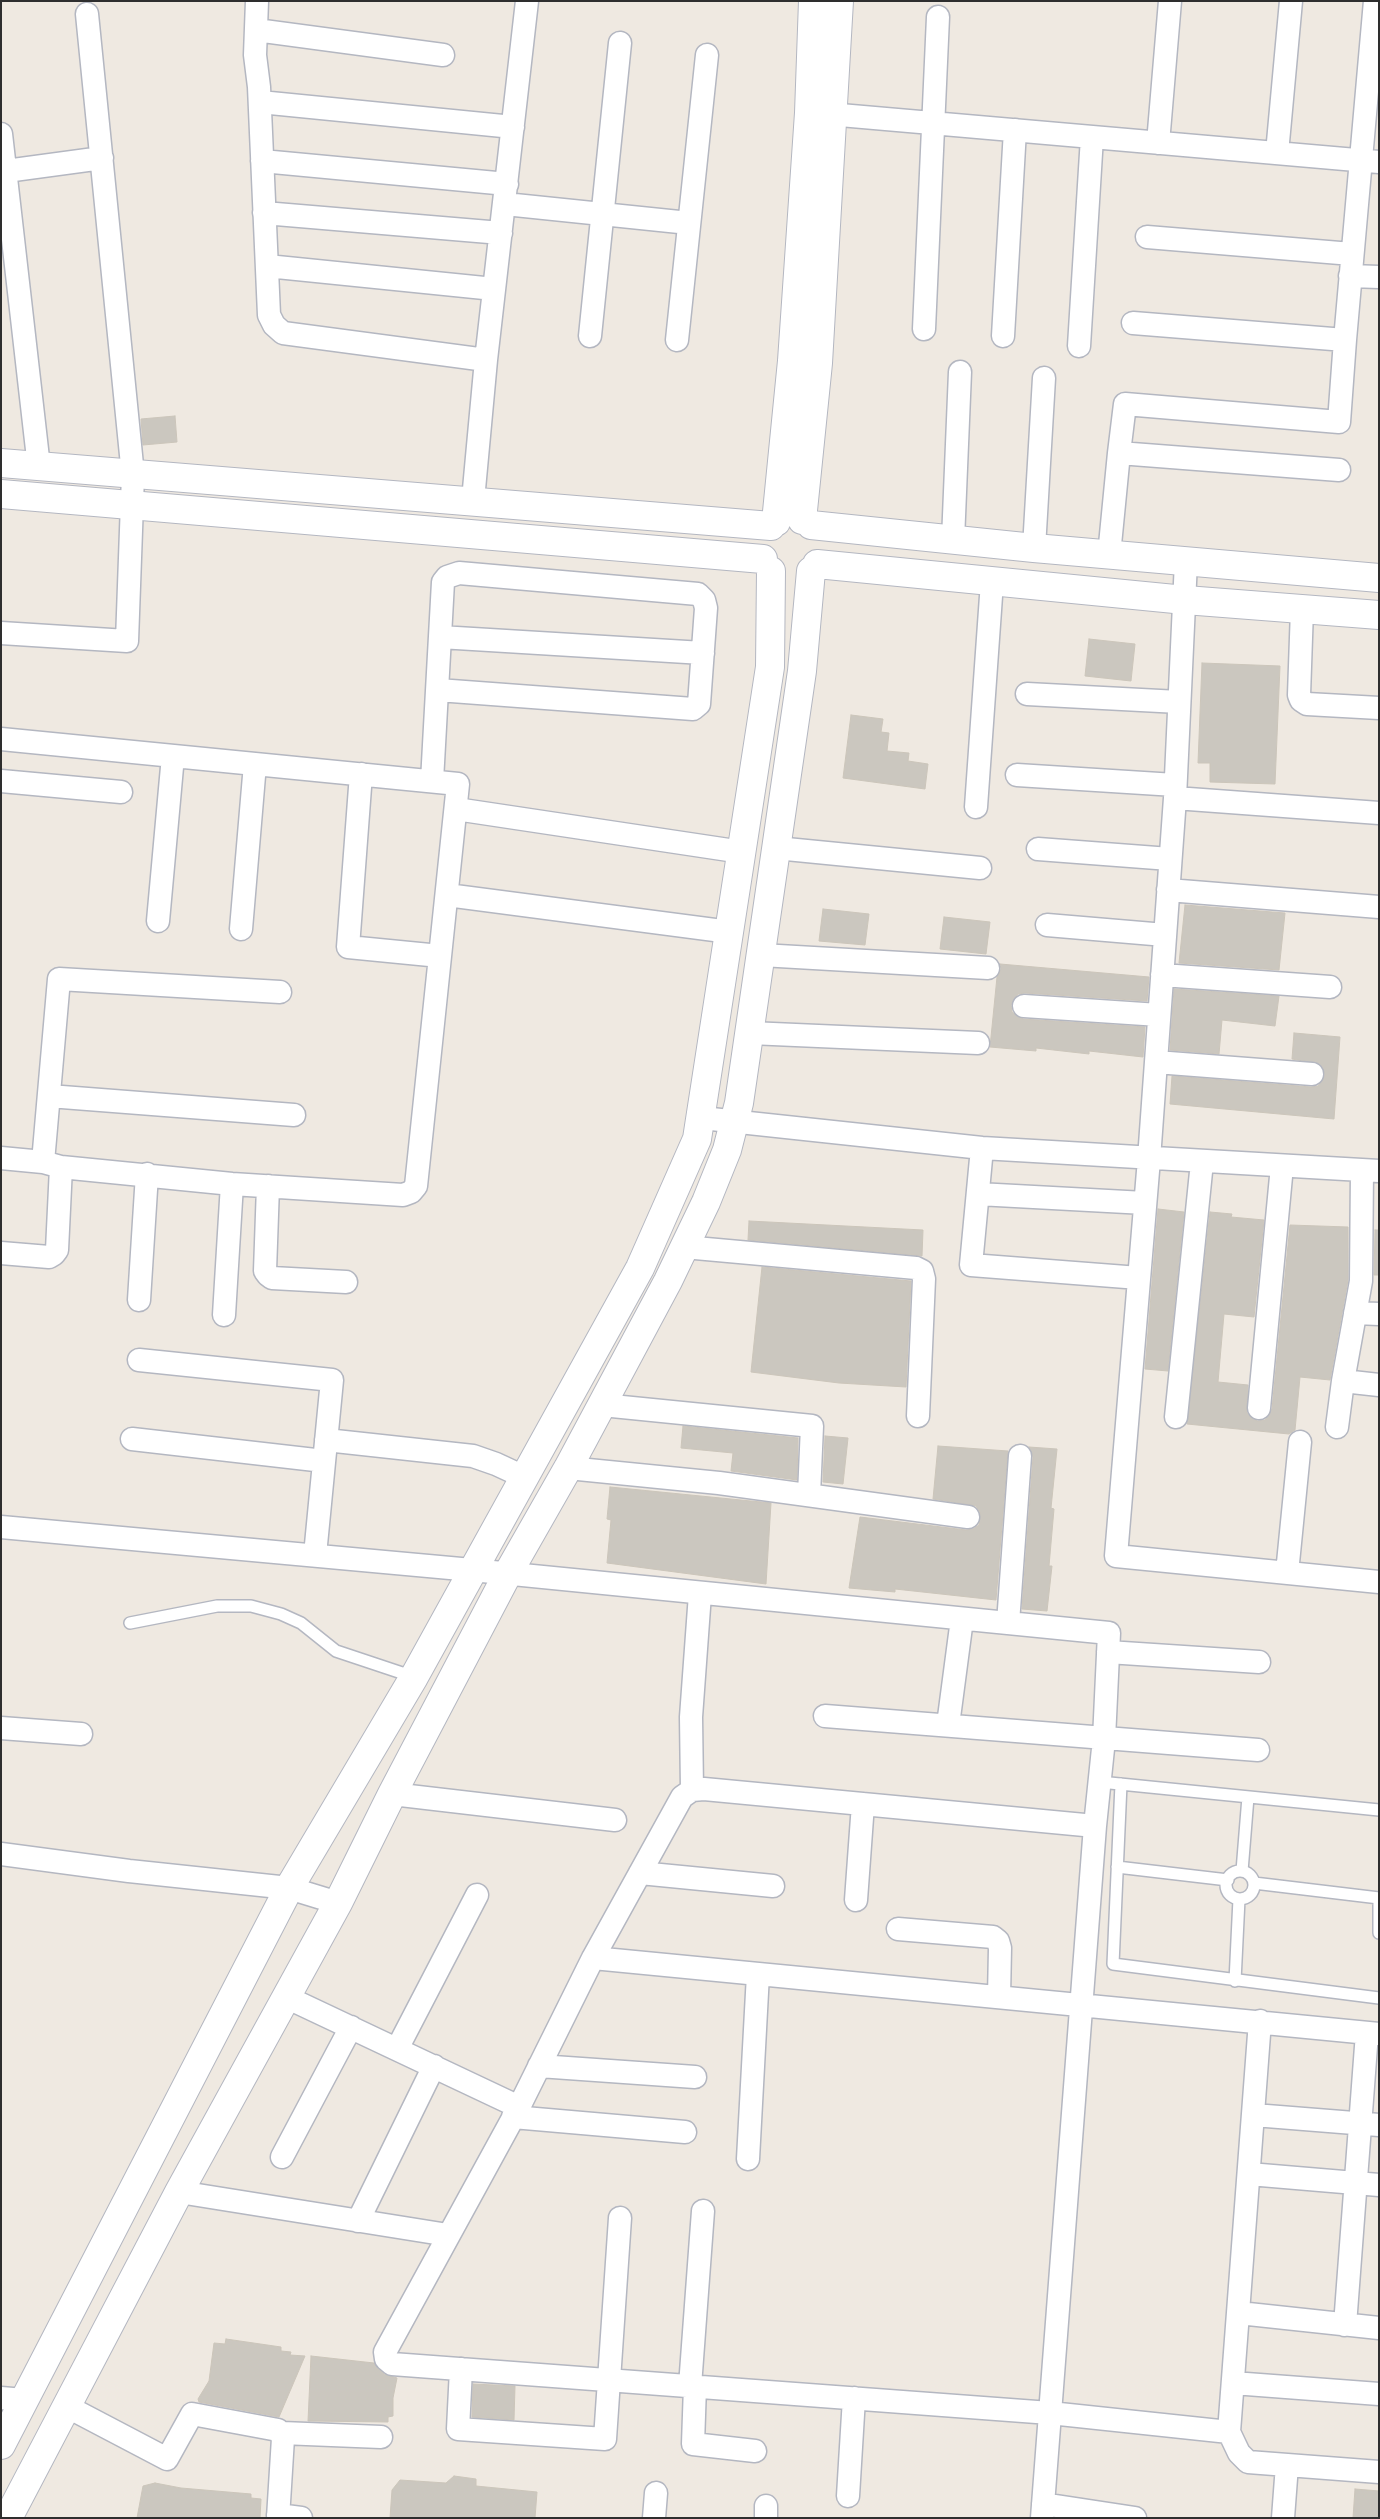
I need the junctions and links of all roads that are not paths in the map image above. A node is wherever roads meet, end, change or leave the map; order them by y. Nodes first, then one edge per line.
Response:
1 (257, 1) edge
2 (527, 1) edge
3 (814, 1) edge
4 (838, 1) edge
5 (1170, 1) edge
6 (1291, 1) edge
7 (1375, 1) edge
8 (87, 14) dead end
9 (938, 17) dead end
10 (256, 30) junction
11 (620, 43) dead end
12 (443, 55) dead end
13 (707, 55) dead end
14 (260, 102) junction
15 (821, 114) junction
16 (934, 124) junction
17 (513, 127) junction
18 (1015, 130) junction
19 (1, 134) edge
20 (1092, 137) junction
21 (1158, 143) junction
22 (1277, 153) junction
23 (102, 158) junction
24 (262, 161) junction
25 (1370, 161) edge
26 (6, 171) junction
27 (506, 194) junction
28 (264, 213) junction
29 (601, 214) junction
30 (689, 223) junction
31 (501, 233) junction
32 (1147, 237) dead end
33 (1351, 265) junction
34 (267, 266) junction
35 (1379, 277) edge
36 (494, 289) junction
37 (1133, 323) dead end
38 (924, 329) dead end
39 (590, 336) dead end
40 (1002, 336) dead end
41 (677, 340) dead end
42 (1345, 340) junction
43 (1079, 346) dead end
44 (486, 360) junction
45 (960, 372) dead end
46 (1044, 378) dead end
47 (1119, 453) junction
48 (1, 463) edge
49 (39, 468) junction
50 (1338, 470) dead end
51 (133, 475) junction
52 (1, 494) edge
53 (473, 500) junction
54 (132, 504) junction
55 (790, 523) junction
56 (953, 540) junction
57 (1034, 548) junction
58 (1109, 555) junction
59 (1186, 561) junction
60 (767, 565) junction
61 (814, 568) junction
62 (1379, 578) edge
63 (992, 582) junction
64 (1185, 600) junction
65 (1302, 609) junction
66 (1379, 614) edge
67 (1, 633) edge
68 (440, 638) junction
69 (703, 653) junction
70 (438, 690) junction
71 (1027, 694) dead end
72 (1179, 702) junction
73 (1379, 708) edge
74 (1, 739) edge
75 (173, 756) junction
76 (255, 764) junction
77 (361, 774) junction
78 (1017, 775) dead end
79 (1, 781) edge
80 (432, 781) junction
81 (1175, 791) junction
82 (121, 792) dead end
83 (976, 807) dead end
84 (456, 809) junction
85 (1379, 813) edge
86 (776, 848) junction
87 (1038, 849) dead end
88 (742, 852) junction
89 (1170, 859) junction
90 (980, 868) dead end
91 (1168, 890) junction
92 (447, 895) junction
93 (1379, 907) edge
94 (158, 921) dead end
95 (1047, 925) dead end
96 (241, 929) dead end
97 (730, 932) junction
98 (1165, 935) junction
99 (761, 955) junction
100 (440, 956) junction
101 (988, 968) dead end
102 (1162, 975) junction
103 (1330, 987) dead end
104 (280, 992) dead end
105 (1024, 1006) dead end
106 (1159, 1015) junction
107 (750, 1033) junction
108 (978, 1044) dead end
109 (1156, 1062) junction
110 (1312, 1074) dead end
111 (49, 1096) junction
112 (294, 1115) dead end
113 (702, 1118) junction
114 (735, 1120) junction
115 (982, 1148) junction
116 (1, 1158) edge
117 (1149, 1159) junction
118 (1202, 1162) junction
119 (52, 1165) junction
120 (1282, 1166) junction
121 (1370, 1171) edge
122 (147, 1174) junction
123 (232, 1184) junction
124 (268, 1186) junction
125 (978, 1194) junction
126 (1145, 1203) junction
127 (1370, 1230) edge
128 (684, 1247) junction
129 (1, 1253) edge
130 (1138, 1278) junction
131 (346, 1282) dead end
132 (139, 1300) dead end
133 (1355, 1313) junction
134 (1379, 1314) edge
135 (224, 1315) dead end
136 (139, 1360) dead end
137 (1343, 1381) junction
138 (1379, 1385) edge
139 (602, 1404) junction
140 (1259, 1408) dead end
141 (918, 1416) dead end
142 (1176, 1417) dead end
143 (1337, 1427) dead end
144 (132, 1439) dead end
145 (1300, 1442) dead end
146 (325, 1451) junction
147 (1020, 1456) dead end
148 (568, 1468) junction
149 (524, 1477) junction
150 (809, 1495) junction
151 (968, 1517) dead end
152 (1, 1527) edge
153 (315, 1555) junction
154 (472, 1570) junction
155 (1287, 1573) junction
156 (507, 1575) junction
157 (1379, 1582) edge
158 (700, 1594) junction
159 (962, 1620) junction
160 (1008, 1623) junction
161 (130, 1624) dead end
162 (1108, 1652) junction
163 (1259, 1662) dead end
164 (414, 1677) junction
165 (825, 1716) dead end
166 (948, 1725) junction
167 (1, 1728) edge
168 (81, 1734) dead end
169 (1104, 1739) junction
170 (1258, 1750) dead end
171 (1110, 1783) junction
172 (692, 1790) junction
173 (392, 1794) junction
174 (1248, 1797) junction
175 (862, 1804) junction
176 (1379, 1810) edge
177 (615, 1820) dead end
178 (1095, 1826) junction
179 (1, 1854) edge
180 (1117, 1868) junction
181 (1242, 1872) junction
182 (640, 1873) junction
183 (1228, 1880) junction
184 (1254, 1883) junction
185 (773, 1886) dead end
186 (289, 1888) junction
187 (477, 1895) dead end
188 (1379, 1898) edge
189 (1239, 1899) junction
190 (856, 1900) dead end
191 (338, 1903) junction
192 (1379, 1903) edge
193 (898, 1929) dead end
194 (1379, 1933) edge
195 (593, 1958) junction
196 (758, 1974) junction
197 (1235, 1981) junction
198 (286, 1997) junction
199 (998, 1997) junction
200 (1379, 1998) edge
201 (1082, 2005) junction
202 (1260, 2021) junction
203 (351, 2027) junction
204 (1373, 2034) edge
205 (397, 2049) junction
206 (434, 2066) junction
207 (539, 2066) junction
208 (695, 2077) dead end
209 (516, 2112) junction
210 (1254, 2115) junction
211 (1369, 2124) edge
212 (685, 2132) dead end
213 (282, 2157) dead end
214 (748, 2159) dead end
215 (1250, 2174) junction
216 (1355, 2183) junction
217 (1379, 2185) edge
218 (179, 2192) junction
219 (703, 2211) dead end
220 (620, 2218) dead end
221 (358, 2221) junction
222 (448, 2235) junction
223 (1239, 2313) junction
224 (1345, 2325) junction
225 (1379, 2328) edge
226 (461, 2369) junction
227 (610, 2380) junction
228 (1233, 2383) junction
229 (692, 2386) junction
230 (1379, 2394) edge
231 (854, 2398) junction
232 (13, 2399) edge
233 (66, 2406) junction
234 (1050, 2413) junction
235 (1229, 2432) junction
236 (282, 2433) junction
237 (381, 2437) dead end
238 (1, 2444) edge
239 (755, 2452) dead end
240 (1287, 2465) junction
241 (1379, 2472) edge
242 (656, 2493) dead end
243 (848, 2496) dead end
244 (1043, 2511) edge
245 (278, 2516) edge
246 (8, 2518) edge
247 (301, 2518) edge
248 (654, 2518) edge
249 (1135, 2518) edge
250 (1283, 2518) edge

1 - 10 street
2 - 17 street
3 - 15 street
4 - 15 street
5 - 21 street
6 - 22 street
7 - 25 street
8 - 23 street
9 - 16 street
10 - 12 street
10 - 14 street
11 - 29 street
13 - 30 street
14 - 17 street
14 - 24 street
15 - 16 street
15 - 55 street
16 - 18 street
16 - 38 street
17 - 27 street
18 - 20 street
18 - 40 street
19 - 26 street
20 - 21 street
20 - 43 street
21 - 22 street
22 - 25 street
23 - 26 street
23 - 51 street
24 - 27 street
24 - 28 street
25 - 33 street
26 - 49 street
27 - 29 street
27 - 31 street
28 - 31 street
28 - 34 street
29 - 30 street
29 - 39 street
30 - 41 street
31 - 36 street
32 - 33 street
33 - 35 street
33 - 42 street
34 - 36 street
34 - 44 street
36 - 44 street
37 - 42 street
42 - 47 street
44 - 53 street
45 - 56 street
46 - 57 street
47 - 50 street
47 - 58 street
48 - 49 street
49 - 51 street
51 - 53 street
51 - 54 street
52 - 54 street
53 - 55 street
54 - 60 street
54 - 67 street
55 - 56 street
55 - 60 street
55 - 61 street
56 - 57 street
57 - 58 street
58 - 59 street
59 - 62 street
59 - 64 street
60 - 61 street
60 - 88 street
61 - 63 street
61 - 86 street
63 - 64 street
63 - 83 street
64 - 65 street
64 - 72 street
65 - 66 street
65 - 73 street
68 - 69 street
68 - 69 street
68 - 70 street
69 - 70 street
70 - 80 street
71 - 72 street
72 - 81 street
74 - 75 street
75 - 76 street
75 - 94 street
76 - 77 street
76 - 96 street
77 - 80 street
77 - 100 street
78 - 81 street
79 - 82 street
80 - 84 street
81 - 85 street
81 - 89 street
84 - 88 street
84 - 92 street
86 - 90 street
86 - 99 street
87 - 89 street
88 - 97 street
89 - 91 street
91 - 93 street
91 - 98 street
92 - 97 street
92 - 100 street
95 - 98 street
97 - 113 street
98 - 102 street
99 - 101 street
99 - 107 street
100 - 124 street
102 - 103 street
102 - 106 street
104 - 111 street
105 - 106 street
106 - 109 street
107 - 108 street
107 - 114 street
109 - 110 street
109 - 117 street
111 - 112 street
111 - 119 street
113 - 114 street
113 - 149 street
114 - 115 street
114 - 128 street
115 - 117 street
115 - 125 street
116 - 119 street
117 - 118 street
117 - 126 street
118 - 120 street
118 - 142 street
119 - 122 street
119 - 129 street
120 - 121 street
120 - 140 street
121 - 127 street
122 - 123 street
122 - 132 street
123 - 124 street
123 - 135 street
124 - 131 street
125 - 126 street
125 - 130 street
126 - 130 street
127 - 133 street
128 - 139 street
128 - 141 street
130 - 155 street
133 - 134 street
133 - 137 street
136 - 146 street
137 - 138 street
137 - 143 street
139 - 148 street
139 - 150 street
144 - 146 street
145 - 155 street
146 - 149 street
146 - 153 street
147 - 160 street
148 - 150 street
148 - 156 street
149 - 154 street
150 - 151 street
152 - 153 street
153 - 154 street
154 - 156 street
154 - 164 street
155 - 157 street
156 - 158 street
156 - 173 street
158 - 159 street
158 - 172 street
159 - 160 street
159 - 166 street
160 - 162 street
161 - 164 lane
162 - 163 street
162 - 169 street
164 - 186 street
165 - 166 street
166 - 169 street
167 - 168 street
169 - 170 street
169 - 171 street
171 - 174 lane
171 - 178 street
171 - 180 lane
172 - 175 street
172 - 182 street
173 - 177 street
173 - 191 street
174 - 176 lane
174 - 181 lane
175 - 178 street
175 - 190 street
178 - 201 street
179 - 186 street
180 - 183 lane
180 - 197 lane
181 - 183 lane
181 - 184 lane
182 - 185 street
182 - 195 street
183 - 189 lane
184 - 188 lane
184 - 189 lane
186 - 191 street
186 - 232 street
187 - 205 street
189 - 197 lane
191 - 198 street
192 - 194 lane
193 - 199 street
195 - 196 street
195 - 207 street
196 - 199 street
196 - 214 street
197 - 200 lane
198 - 203 street
198 - 218 street
199 - 201 street
201 - 202 street
201 - 234 street
202 - 204 street
202 - 210 street
203 - 205 street
203 - 213 street
204 - 211 street
205 - 206 street
206 - 209 street
206 - 221 street
207 - 208 street
207 - 209 street
209 - 212 street
209 - 222 street
210 - 211 street
210 - 215 street
211 - 216 street
215 - 216 street
215 - 223 street
216 - 217 street
216 - 224 street
218 - 221 street
218 - 233 street
219 - 229 street
220 - 227 street
221 - 222 street
222 - 226 street
223 - 224 street
223 - 228 street
224 - 225 street
226 - 227 street
226 - 227 street
227 - 229 street
228 - 230 street
228 - 235 street
229 - 231 street
229 - 239 street
231 - 234 street
231 - 243 street
232 - 238 street
233 - 236 street
233 - 246 street
234 - 235 street
234 - 244 street
235 - 240 street
236 - 237 street
236 - 245 street
240 - 241 street
240 - 250 street
242 - 248 street
244 - 249 street
245 - 247 street

